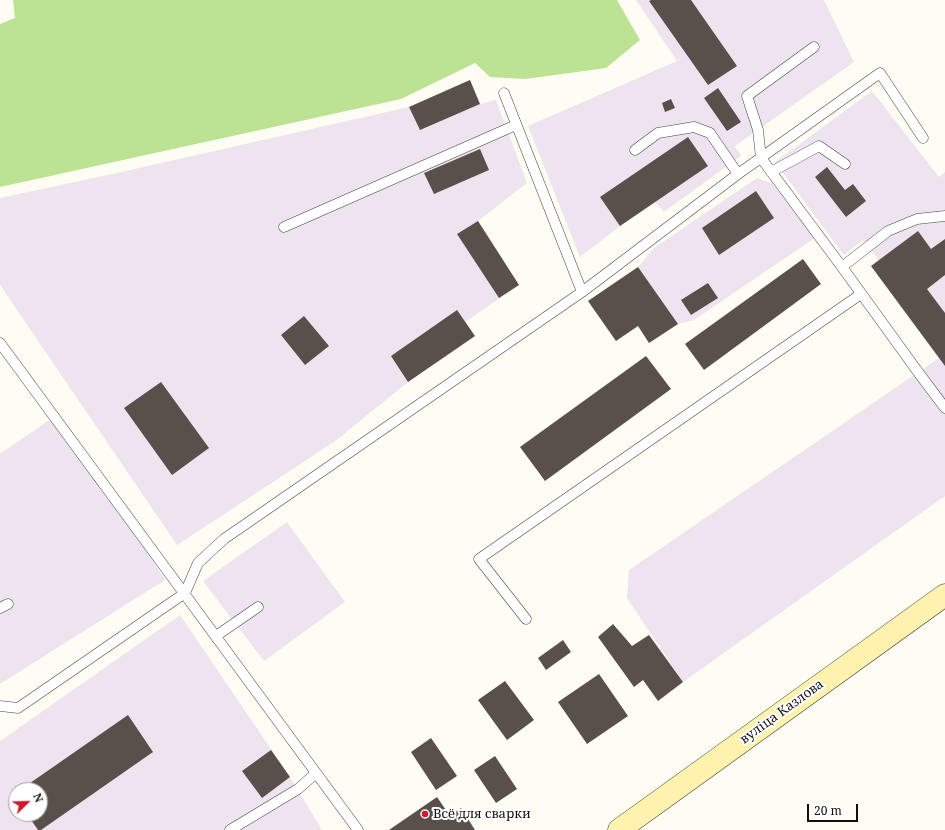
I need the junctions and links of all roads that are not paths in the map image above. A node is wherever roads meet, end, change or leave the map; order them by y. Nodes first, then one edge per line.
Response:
1 (814, 47) dead end
2 (504, 93) dead end
3 (516, 125) junction
4 (923, 138) dead end
5 (635, 150) dead end
6 (761, 158) junction
7 (845, 164) dead end
8 (771, 172) junction
9 (738, 174) junction
10 (945, 216) edge
11 (284, 227) dead end
12 (842, 267) junction
13 (582, 292) junction
14 (860, 294) junction
15 (0, 343) edge
16 (945, 408) edge
17 (185, 593) junction
18 (945, 595) edge
19 (258, 607) dead end
20 (526, 619) dead end
21 (216, 636) junction
22 (0, 706) edge
23 (316, 773) junction
24 (230, 830) edge
25 (358, 830) edge
26 (619, 830) edge

1 - 6 lane
2 - 3 lane
3 - 11 lane
3 - 13 lane
4 - 6 lane
5 - 9 lane
6 - 8 lane
6 - 9 lane
7 - 8 lane
8 - 12 lane
9 - 13 lane
10 - 12 lane
12 - 14 lane
13 - 17 lane
14 - 16 lane
14 - 20 lane
15 - 17 lane
17 - 21 lane
17 - 22 lane
18 - 26 main road, вуліца Казлова
19 - 21 lane
21 - 23 lane
23 - 24 lane
23 - 25 lane

